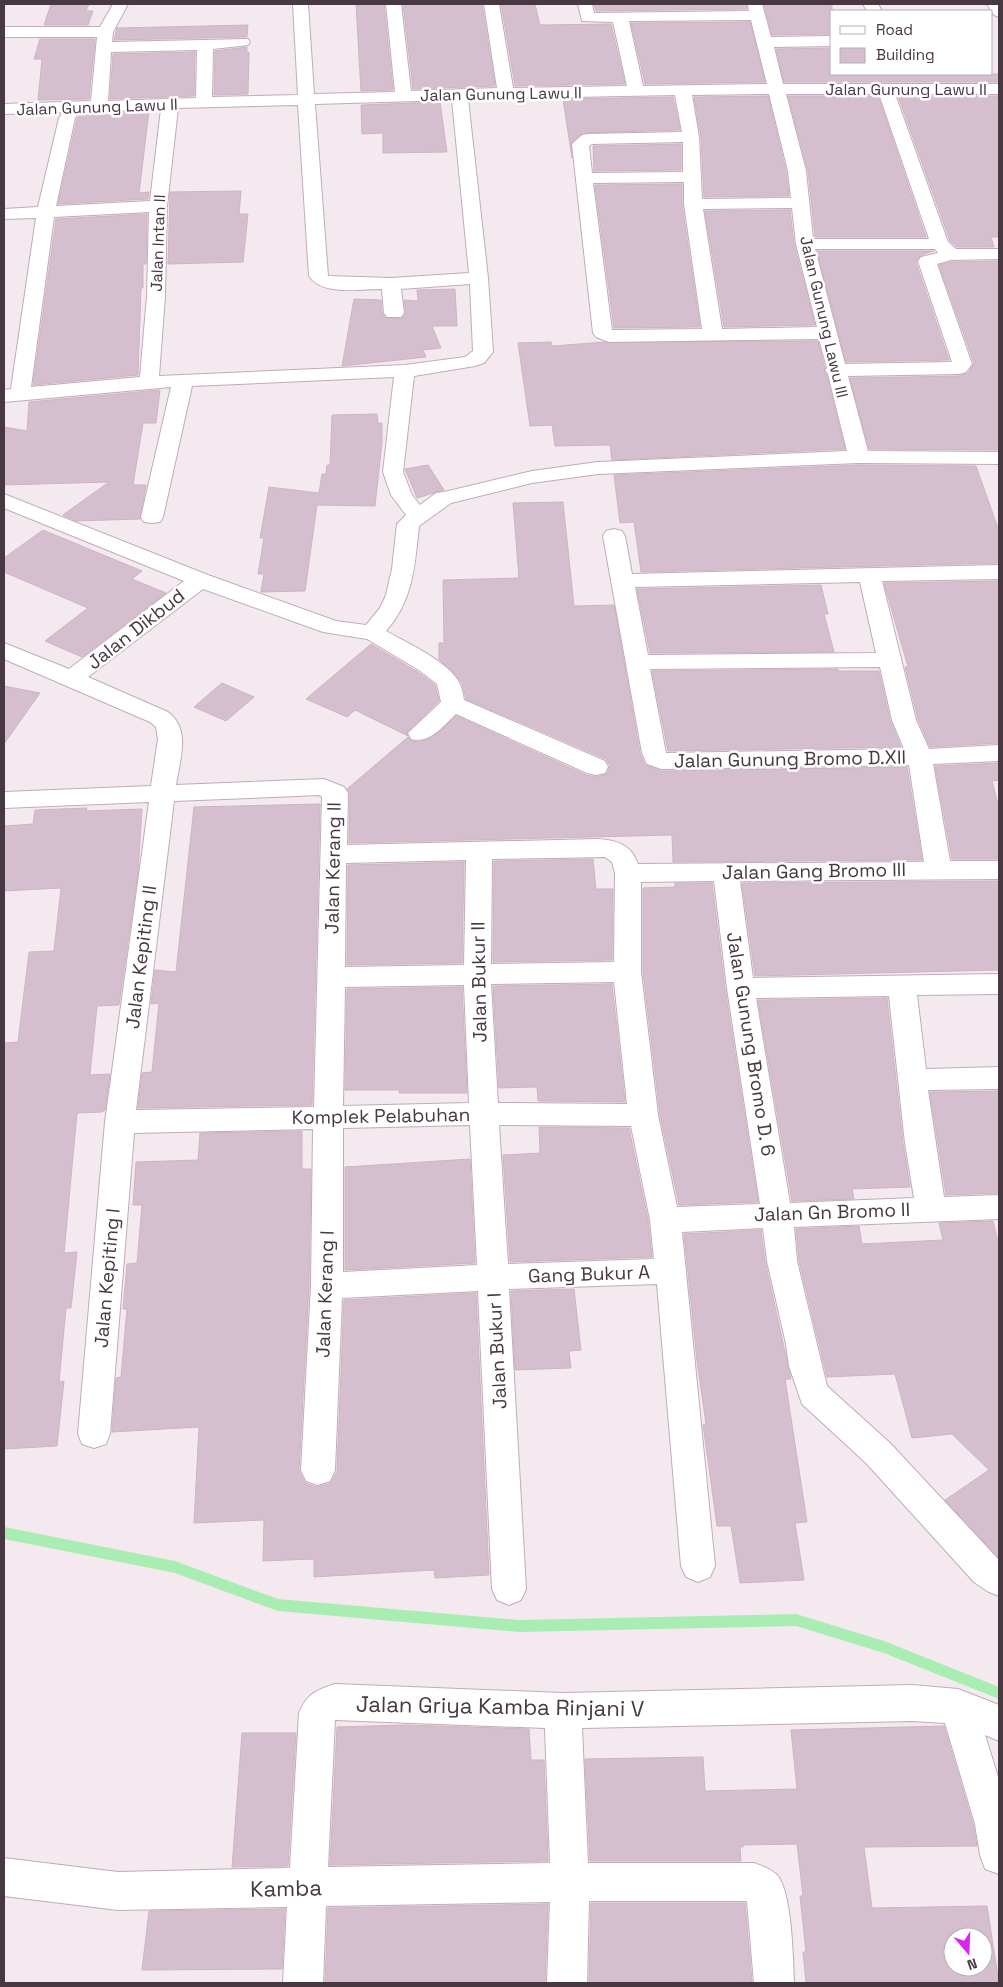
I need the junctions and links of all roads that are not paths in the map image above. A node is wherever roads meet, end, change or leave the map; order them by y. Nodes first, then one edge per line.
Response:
1 (120, 4) edge
2 (300, 4) edge
3 (393, 4) edge
4 (491, 4) edge
5 (585, 4) edge
6 (995, 4) edge
7 (756, 9) edge
8 (668, 10) edge
9 (999, 12) edge
10 (620, 17) junction
11 (4, 32) edge
12 (104, 40) junction
13 (830, 40) edge
14 (242, 42) dead end
15 (767, 42) junction
16 (205, 45) junction
17 (778, 89) junction
18 (885, 89) junction
19 (999, 89) edge
20 (636, 92) junction
21 (683, 92) junction
22 (506, 93) junction
23 (460, 96) junction
24 (404, 97) junction
25 (306, 101) junction
26 (204, 104) junction
27 (170, 105) junction
28 (99, 106) junction
29 (73, 108) junction
30 (4, 110) edge
31 (691, 137) junction
32 (692, 177) junction
33 (585, 178) junction
34 (801, 203) junction
35 (692, 204) junction
36 (158, 206) junction
37 (46, 212) junction
38 (4, 214) edge
39 (804, 244) junction
40 (945, 249) junction
41 (923, 253) junction
42 (999, 254) edge
43 (479, 278) junction
44 (392, 284) junction
45 (394, 313) dead end
46 (828, 333) junction
47 (712, 336) junction
48 (836, 370) junction
49 (405, 371) junction
50 (183, 380) junction
51 (149, 382) junction
52 (12, 395) edge
53 (858, 457) junction
54 (999, 458) edge
55 (4, 500) edge
56 (417, 516) junction
57 (152, 517) dead end
58 (614, 536) dead end
59 (999, 572) edge
60 (869, 574) junction
61 (200, 580) junction
62 (622, 581) junction
63 (372, 632) junction
64 (4, 650) edge
65 (890, 660) junction
66 (636, 662) junction
67 (72, 678) junction
68 (453, 704) junction
69 (420, 733) dead end
70 (999, 753) edge
71 (920, 757) junction
72 (596, 767) dead end
73 (163, 793) junction
74 (4, 800) edge
75 (479, 852) junction
76 (334, 854) junction
77 (938, 870) junction
78 (999, 870) edge
79 (726, 872) junction
80 (628, 873) junction
81 (627, 972) junction
82 (476, 973) junction
83 (331, 977) junction
84 (999, 984) edge
85 (902, 986) junction
86 (741, 988) junction
87 (999, 1078) edge
88 (912, 1080) junction
89 (483, 1114) junction
90 (642, 1115) junction
91 (328, 1118) junction
92 (120, 1122) junction
93 (999, 1206) edge
94 (930, 1208) junction
95 (665, 1220) junction
96 (778, 1222) junction
97 (671, 1271) junction
98 (494, 1277) junction
99 (327, 1286) junction
100 (94, 1434) dead end
101 (318, 1470) dead end
102 (698, 1566) dead end
103 (999, 1580) edge
104 (509, 1589) dead end
105 (958, 1707) junction
106 (563, 1712) junction
107 (999, 1723) edge
108 (999, 1852) edge
109 (999, 1855) edge
110 (4, 1877) edge
111 (570, 1882) junction
112 (308, 1888) junction
113 (303, 1983) edge
114 (567, 1983) edge
115 (774, 1983) edge

1 - 12 street
2 - 25 street
3 - 24 street
4 - 22 street
5 - 10 street
6 - 9 street
7 - 8 street
7 - 15 street, Jalan Gunung Lawu III
8 - 10 street
10 - 20 street
11 - 12 street
12 - 16 street
12 - 28 street
13 - 15 street
14 - 16 street
15 - 17 street, Jalan Gunung Lawu III
16 - 26 street
17 - 18 street, Jalan Gunung Lawu II
17 - 21 street, Jalan Gunung Lawu II
17 - 34 street, Jalan Gunung Lawu III
18 - 19 street, Jalan Gunung Lawu II
18 - 40 street
20 - 21 street, Jalan Gunung Lawu II
20 - 22 street, Jalan Gunung Lawu II
21 - 31 street
22 - 23 street, Jalan Gunung Lawu II
23 - 24 street, Jalan Gunung Lawu II
23 - 43 street
24 - 25 street, Jalan Gunung Lawu II
25 - 26 street, Jalan Gunung Lawu II
25 - 44 street
26 - 27 street, Jalan Gunung Lawu II
27 - 28 street, Jalan Gunung Lawu II
27 - 36 street, Jalan Intan II
28 - 29 street, Jalan Gunung Lawu II
29 - 30 street, Jalan Gunung Lawu II
29 - 37 street
31 - 32 street
31 - 33 street
32 - 33 street
32 - 35 street
33 - 47 street
34 - 35 street
34 - 39 street, Jalan Gunung Lawu III
35 - 47 street
36 - 37 street
36 - 51 street, Jalan Intan II
37 - 38 street
37 - 52 street
39 - 41 street
39 - 46 street, Jalan Gunung Lawu III
40 - 41 street
40 - 42 street
41 - 48 street
43 - 44 street
43 - 49 street
44 - 45 street
46 - 47 street
46 - 48 street, Jalan Gunung Lawu III
48 - 53 street, Jalan Gunung Lawu III
49 - 50 street
49 - 56 street
50 - 51 street
50 - 57 street
51 - 52 street
53 - 54 street
53 - 56 street
55 - 61 street
56 - 63 street
58 - 62 street
59 - 60 street
60 - 62 street
60 - 65 street
61 - 63 street
61 - 67 street, Jalan Dikbud
62 - 66 street
63 - 68 street
64 - 67 street, Jalan Dikbud
65 - 66 street
65 - 71 street
66 - 71 street, Jalan Gunung Bromo D.XII
67 - 73 street, Jalan Dikbud
68 - 69 street
68 - 72 street
70 - 71 street, Jalan Gunung Bromo D.XII
71 - 77 street
73 - 74 street
73 - 76 street, Jalan Kerang II
73 - 92 street, Jalan Kepiting II
75 - 76 street
75 - 80 street
75 - 82 street, Jalan Bukur II
76 - 83 street, Jalan Kerang II
77 - 78 street, Jalan Gang Bromo III
77 - 79 street, Jalan Gang Bromo III
79 - 80 street, Jalan Gang Bromo III
79 - 86 street, Jalan Gunung Bromo D. 6
80 - 81 street
81 - 82 street
81 - 90 street
82 - 83 street
82 - 89 street, Jalan Bukur II
83 - 91 street, Jalan Kerang II
84 - 85 street
85 - 86 street
85 - 88 street
86 - 96 street, Jalan Gunung Bromo D. 6
87 - 88 street
88 - 94 street
89 - 90 street, Komplek Pelabuhan
89 - 91 street, Komplek Pelabuhan
89 - 98 street, Jalan Bukur I
90 - 95 street
91 - 92 street, Komplek Pelabuhan
91 - 99 street, Jalan Kerang I
92 - 100 street, Jalan Kepiting I
93 - 94 street, Jalan Gn Bromo II
94 - 96 street, Jalan Gn Bromo II
95 - 96 street, Jalan Gn Bromo II
95 - 97 street
96 - 103 street, Jalan Gunung Bromo D. 6
97 - 98 street, Gang Bukur A
97 - 102 street
98 - 99 street, Gang Bukur A
98 - 104 street, Jalan Bukur I
99 - 101 street, Jalan Kerang I
105 - 106 street, Jalan Griya Kamba Rinjani V
105 - 107 street, Jalan Griya Kamba Rinjani V
105 - 108 street
106 - 111 street
106 - 112 street, Jalan Griya Kamba Rinjani V
108 - 109 street
110 - 112 street, Kamba
111 - 112 street, Kamba
111 - 114 street
111 - 115 street, Kamba
112 - 113 street, Jalan Griya Kamba Rinjani V

